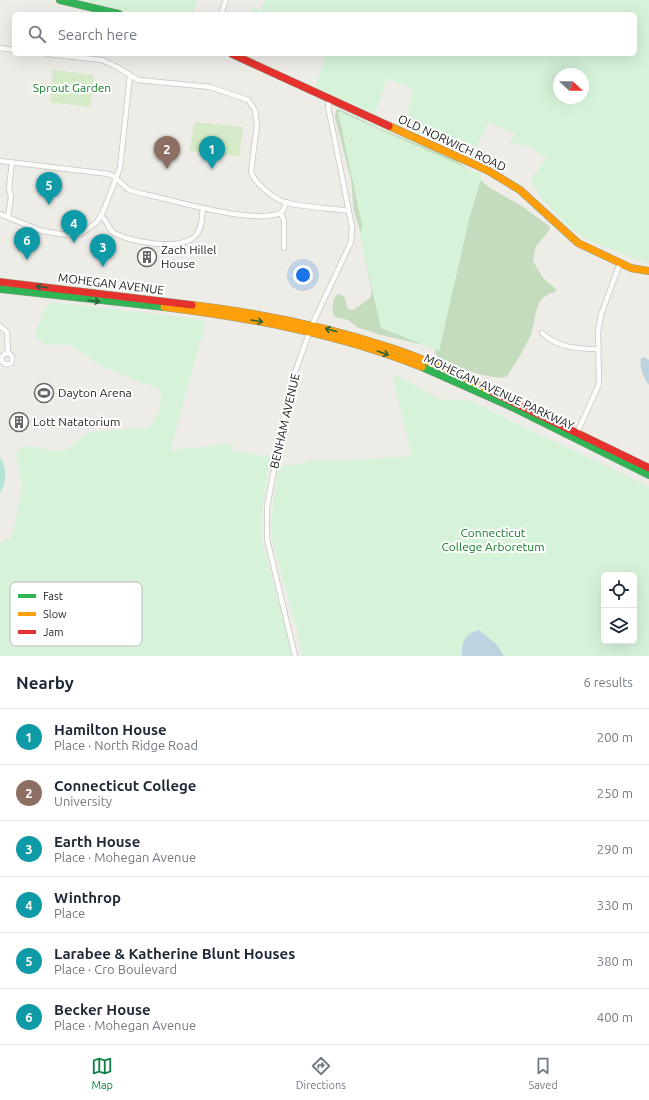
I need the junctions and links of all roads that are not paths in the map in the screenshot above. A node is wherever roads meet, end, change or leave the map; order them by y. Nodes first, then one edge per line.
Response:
1 (60, 0) edge
2 (226, 0) edge
3 (111, 12) edge
4 (222, 12) edge
5 (0, 48) edge
6 (12, 50) edge
7 (66, 56) edge
8 (236, 56) edge
9 (130, 75) junction
10 (330, 100) junction
11 (0, 161) edge
12 (12, 163) junction
13 (117, 178) junction
14 (287, 202) junction
15 (203, 208) junction
16 (349, 211) junction
17 (281, 213) junction
18 (0, 214) edge
19 (101, 216) junction
20 (8, 217) junction
21 (284, 248) dead end
22 (620, 263) junction
23 (649, 271) edge
24 (0, 282) edge
25 (0, 290) edge
26 (219, 312) junction
27 (312, 324) junction
28 (0, 326) edge
29 (309, 333) junction
30 (542, 333) dead end
31 (599, 349) junction
32 (8, 353) dead end
33 (577, 433) junction
34 (649, 468) edge
35 (649, 475) edge
36 (295, 656) edge

1 - 3 main road
2 - 4 street
5 - 6 street
7 - 9 street
8 - 10 main road, OLD NORWICH ROAD
9 - 13 street
9 - 14 street
10 - 16 street, BENHAM AVENUE
10 - 22 main road, OLD NORWICH ROAD
11 - 12 street
12 - 13 street
12 - 20 street
13 - 15 street
13 - 19 street
14 - 16 street
14 - 17 street
15 - 17 street
15 - 19 street
16 - 27 street, BENHAM AVENUE
17 - 21 street
18 - 20 street
19 - 20 street
22 - 23 main road, OLD NORWICH ROAD
22 - 31 street
26 -> 24 main road, MOHEGAN AVENUE
25 -> 26 main road, MOHEGAN AVENUE
26 - 27 main road, MOHEGAN AVENUE PARKWAY
26 -> 29 main road, MOHEGAN AVENUE PARKWAY
27 - 29 street, BENHAM AVENUE
33 -> 27 main road, MOHEGAN AVENUE PARKWAY
28 - 32 street
29 -> 35 main road, MOHEGAN AVENUE PARKWAY
29 - 36 street, BENHAM AVENUE
30 - 31 street
31 - 33 street
33 - 34 main road, MOHEGAN AVENUE PARKWAY

